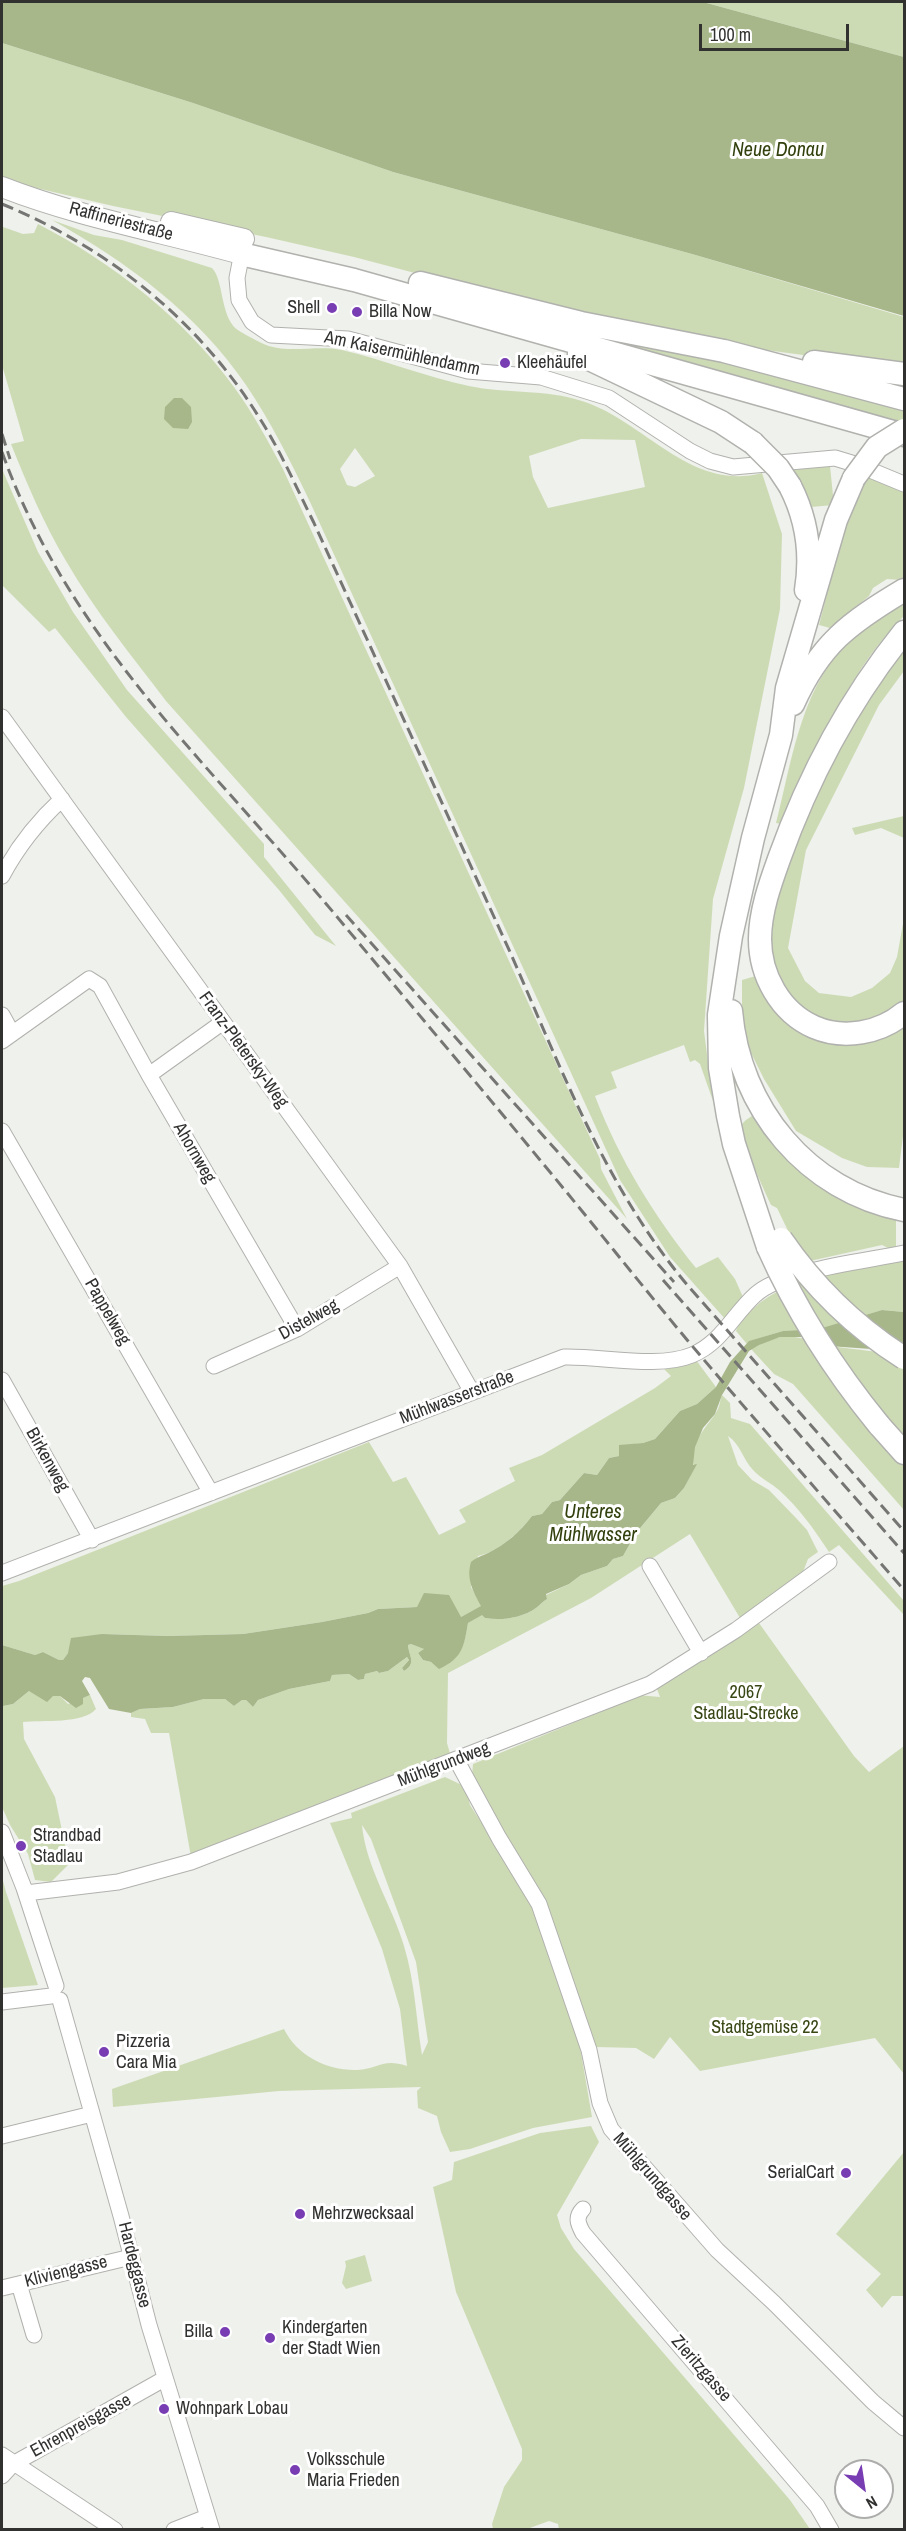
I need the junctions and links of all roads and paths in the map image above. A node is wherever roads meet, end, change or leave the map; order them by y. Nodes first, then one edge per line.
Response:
1 (2, 185) edge
2 (243, 246) junction
3 (495, 319) junction
4 (724, 351) junction
5 (904, 374) edge
6 (904, 399) edge
7 (904, 430) edge
8 (904, 435) edge
9 (904, 484) edge
10 (904, 590) edge
11 (904, 632) edge
12 (799, 643) junction
13 (2, 717) edge
14 (781, 735) junction
15 (62, 799) junction
16 (2, 876) edge
17 (725, 977) junction
18 (904, 1013) edge
19 (2, 1015) edge
20 (223, 1022) junction
21 (7, 1037) edge
22 (149, 1075) junction
23 (2, 1131) edge
24 (904, 1210) edge
25 (774, 1243) junction
26 (904, 1253) edge
27 (400, 1266) junction
28 (297, 1329) junction
29 (904, 1358) edge
30 (214, 1366) dead end
31 (2, 1380) edge
32 (472, 1392) junction
33 (904, 1453) edge
34 (212, 1493) junction
35 (92, 1539) junction
36 (829, 1562) dead end
37 (650, 1566) dead end
38 (2, 1573) edge
39 (700, 1653) junction
40 (457, 1761) junction
41 (2, 1832) edge
42 (26, 1893) junction
43 (56, 1994) junction
44 (2, 2002) edge
45 (92, 2114) junction
46 (2, 2136) edge
47 (583, 2209) dead end
48 (131, 2257) junction
49 (19, 2284) junction
50 (2, 2288) edge
51 (34, 2335) dead end
52 (164, 2379) junction
53 (904, 2428) edge
54 (7, 2460) edge
55 (2, 2476) edge
56 (209, 2523) edge
57 (115, 2529) edge
58 (174, 2529) edge
59 (831, 2529) edge

1 - 2 main road, Raffineriestraße
2 - 3 highway
2 - 4 highway
2 - 9 street, Am Kaisermühlendamm
3 - 8 highway
3 - 12 highway, bridge
4 - 5 highway
4 - 6 highway
7 - 12 highway, bridge
10 - 14 highway
11 - 18 highway
12 - 14 highway
13 - 15 street, Franz-Pletersky-Weg
14 - 17 highway
15 - 16 street
15 - 20 street, Franz-Pletersky-Weg
17 - 24 highway
17 - 25 highway
19 - 21 street
20 - 22 street
20 - 27 street, Franz-Pletersky-Weg
21 - 22 street, Ahornweg
22 - 28 street, Ahornweg
23 - 34 street, Pappelweg
25 - 29 highway, bridge
25 - 33 highway, bridge
26 - 32 street, Mühlwasserstraße
27 - 28 street, Distelweg
27 - 32 street, Franz-Pletersky-Weg
28 - 30 street, Distelweg
31 - 35 street, Birkenweg
32 - 34 street, Mühlwasserstraße
34 - 35 street, Mühlwasserstraße
35 - 38 street, Mühlwasserstraße
36 - 39 street, Mühlgrundweg
37 - 39 street
39 - 40 street, Mühlgrundweg
40 - 42 street, Mühlgrundweg
40 - 53 street, Mühlgrundgasse
41 - 42 street, Hardeggasse
42 - 43 street, Hardeggasse
43 - 44 street
43 - 45 street, Hardeggasse
45 - 46 street
45 - 48 street, Hardeggasse
47 - 59 street, Zieritzgasse
48 - 49 street, Kliviengasse
48 - 52 street, Hardeggasse
49 - 50 street, Kliviengasse
49 - 51 street
52 - 54 street, Ehrenpreisgasse
52 - 56 street, Hardeggasse
54 - 55 street, Ehrenpreisgasse
54 - 57 street
56 - 58 street

